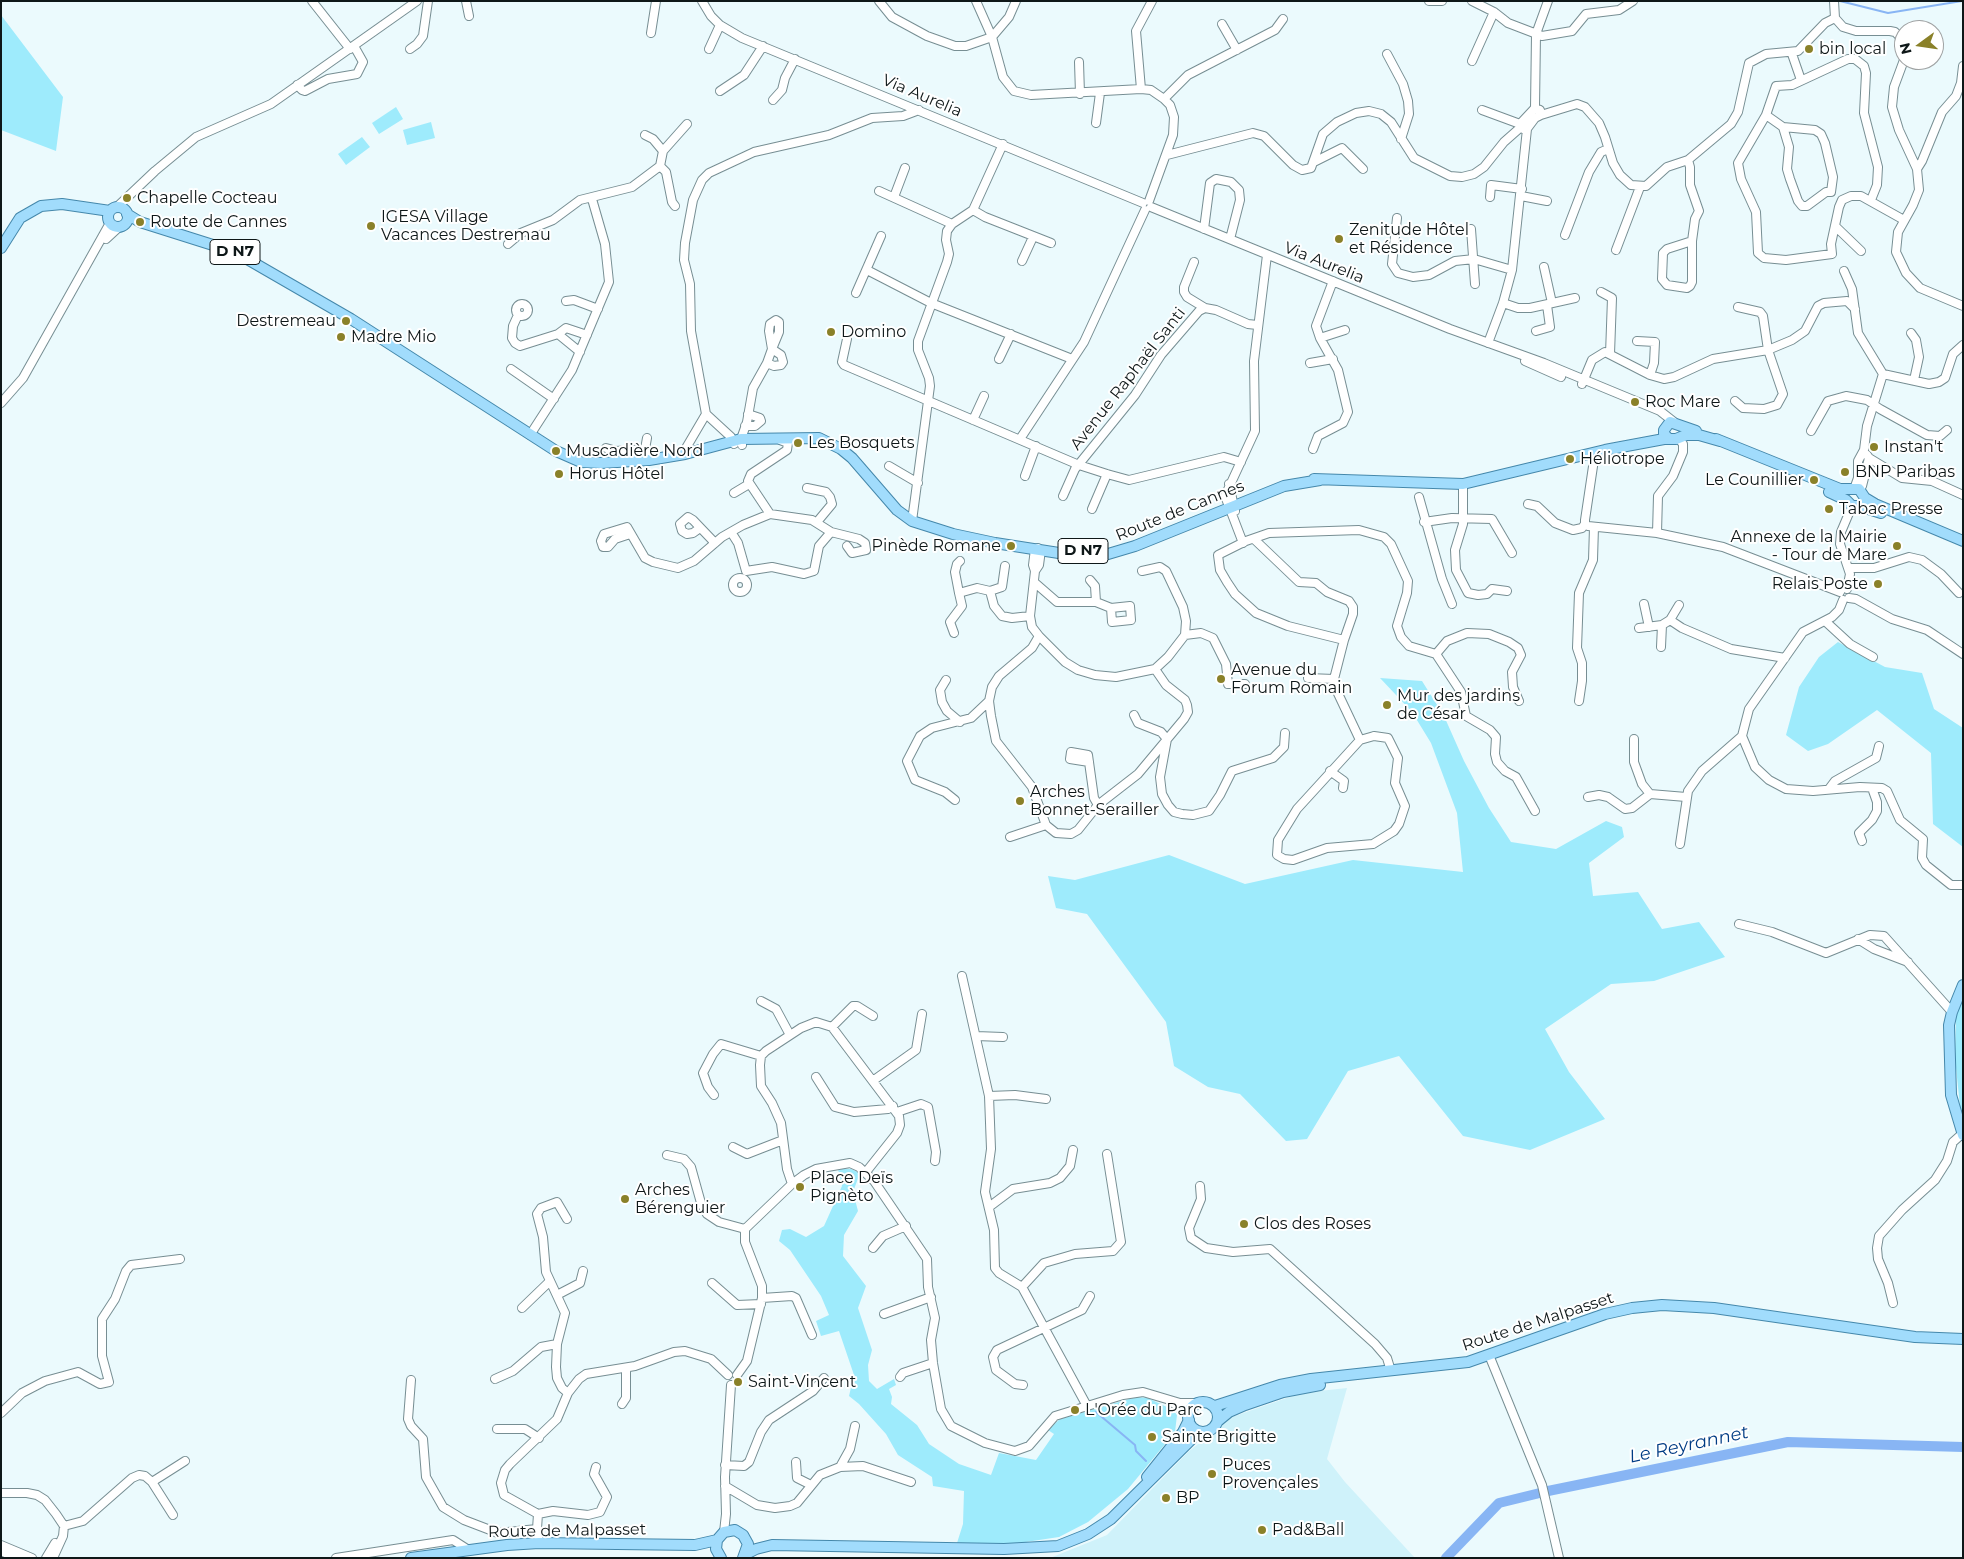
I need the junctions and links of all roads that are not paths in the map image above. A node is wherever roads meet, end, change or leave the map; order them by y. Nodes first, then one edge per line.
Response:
1 (312, 1) edge
2 (417, 1) edge
3 (428, 1) edge
4 (466, 1) edge
5 (656, 1) edge
6 (702, 1) edge
7 (879, 1) edge
8 (976, 1) edge
9 (1016, 1) edge
10 (1152, 1) edge
11 (1428, 1) edge
12 (1442, 1) edge
13 (1472, 1) edge
14 (1548, 1) edge
15 (1633, 1) edge
16 (1834, 1) edge
17 (1494, 12) junction
18 (469, 16) dead end
19 (1834, 16) junction
20 (1283, 19) dead end
21 (1222, 24) dead end
22 (720, 25) junction
23 (651, 32) dead end
24 (1894, 32) edge
25 (1536, 34) junction
26 (992, 37) junction
27 (763, 46) junction
28 (352, 48) junction
29 (410, 49) dead end
30 (710, 49) dead end
31 (1236, 50) junction
32 (1387, 54) dead end
33 (1792, 54) junction
34 (794, 59) junction
35 (1079, 62) dead end
36 (1472, 62) dead end
37 (1963, 66) edge
38 (1900, 70) edge
39 (1801, 80) junction
40 (297, 85) junction
41 (1141, 89) junction
42 (720, 91) dead end
43 (1100, 92) junction
44 (1080, 94) junction
45 (1164, 99) junction
46 (773, 100) dead end
47 (1535, 108) junction
48 (919, 110) junction
49 (1482, 110) dead end
50 (1541, 115) junction
51 (1766, 115) junction
52 (1096, 123) dead end
53 (688, 124) dead end
54 (1523, 127) junction
55 (1783, 127) junction
56 (645, 136) dead end
57 (1401, 139) junction
58 (1003, 144) junction
59 (1608, 149) junction
60 (663, 151) junction
61 (1167, 155) junction
62 (1688, 160) junction
63 (1314, 162) junction
64 (660, 166) junction
65 (905, 168) dead end
66 (1363, 169) dead end
67 (1917, 169) junction
68 (1640, 187) junction
69 (880, 191) dead end
70 (1521, 192) junction
71 (1831, 192) junction
72 (894, 197) junction
73 (1490, 197) dead end
74 (592, 198) junction
75 (1842, 200) junction
76 (1871, 200) junction
77 (1547, 201) dead end
78 (1147, 205) junction
79 (675, 206) dead end
80 (974, 210) junction
81 (118, 217) junction
82 (1397, 218) dead end
83 (1904, 220) junction
84 (952, 224) junction
85 (1835, 226) junction
86 (1204, 229) junction
87 (1472, 229) dead end
88 (881, 236) dead end
89 (1565, 236) dead end
90 (1033, 237) junction
91 (1230, 239) junction
92 (1692, 242) junction
93 (1051, 243) dead end
94 (508, 244) dead end
95 (1, 248) edge
96 (1616, 250) dead end
97 (1861, 251) dead end
98 (1267, 255) junction
99 (1474, 259) junction
100 (1022, 261) dead end
101 (1194, 262) dead end
102 (1544, 267) dead end
103 (867, 270) junction
104 (1512, 270) junction
105 (1844, 271) dead end
106 (1333, 281) junction
107 (1475, 284) dead end
108 (856, 292) dead end
109 (1601, 292) dead end
110 (1575, 298) dead end
111 (1850, 299) junction
112 (566, 301) dead end
113 (931, 303) junction
114 (1503, 303) junction
115 (1549, 304) junction
116 (1963, 306) edge
117 (1738, 307) dead end
118 (1205, 308) junction
119 (598, 310) junction
120 (518, 315) dead end
121 (1257, 325) junction
122 (1345, 330) dead end
123 (1536, 331) dead end
124 (1911, 333) dead end
125 (558, 334) junction
126 (1011, 334) junction
127 (587, 336) junction
128 (1320, 338) junction
129 (847, 339) dead end
130 (1637, 341) dead end
131 (1488, 343) junction
132 (1963, 345) edge
133 (1768, 350) junction
134 (580, 352) junction
135 (1610, 354) junction
136 (999, 359) dead end
137 (1072, 359) junction
138 (1333, 359) junction
139 (767, 362) junction
140 (1310, 363) dead end
141 (511, 369) dead end
142 (1883, 374) junction
143 (1650, 375) junction
144 (1914, 380) junction
145 (1583, 383) junction
146 (984, 396) dead end
147 (554, 399) junction
148 (1735, 401) dead end
149 (928, 402) junction
150 (1, 403) edge
151 (1875, 406) junction
152 (706, 414) junction
153 (748, 414) junction
154 (973, 420) junction
155 (745, 426) junction
156 (1947, 430) dead end
157 (1673, 431) junction
158 (1811, 431) dead end
159 (530, 435) junction
160 (771, 437) junction
161 (811, 437) junction
162 (647, 438) dead end
163 (1020, 439) junction
164 (738, 441) junction
165 (782, 445) junction
166 (1036, 446) junction
167 (606, 448) dead end
168 (645, 449) junction
169 (1313, 449) dead end
170 (1864, 450) junction
171 (1600, 452) junction
172 (685, 454) junction
173 (1869, 458) junction
174 (649, 460) junction
175 (1241, 462) junction
176 (1079, 465) junction
177 (889, 466) dead end
178 (862, 470) junction
179 (1107, 474) junction
180 (1025, 476) dead end
181 (1320, 480) junction
182 (918, 483) junction
183 (749, 484) junction
184 (1463, 484) junction
185 (807, 488) dead end
186 (734, 493) dead end
187 (1963, 495) edge
188 (1062, 496) dead end
189 (1418, 497) dead end
190 (1855, 497) junction
191 (1230, 504) junction
192 (1528, 504) dead end
193 (1092, 509) dead end
194 (770, 514) junction
195 (1463, 519) junction
196 (912, 521) junction
197 (817, 522) junction
198 (1424, 522) junction
199 (1585, 524) junction
200 (1594, 527) junction
201 (700, 528) dead end
202 (629, 530) dead end
203 (731, 532) junction
204 (831, 532) junction
205 (1657, 533) junction
206 (1248, 541) junction
207 (1963, 541) edge
208 (715, 543) junction
209 (847, 546) dead end
210 (1035, 547) junction
211 (1512, 553) dead end
212 (960, 561) dead end
213 (1005, 566) dead end
214 (1849, 568) junction
215 (1142, 572) dead end
216 (1090, 580) dead end
217 (1034, 582) junction
218 (1844, 590) junction
219 (990, 591) junction
220 (1508, 591) dead end
221 (959, 593) junction
222 (1958, 593) dead end
223 (1846, 599) junction
224 (1096, 602) junction
225 (1452, 604) dead end
226 (1644, 604) dead end
227 (1679, 605) dead end
228 (1111, 608) dead end
229 (1030, 616) junction
230 (1670, 620) junction
231 (1825, 621) junction
232 (1662, 625) junction
233 (1649, 627) junction
234 (1639, 628) dead end
235 (954, 633) dead end
236 (1185, 635) junction
237 (1039, 636) junction
238 (1344, 640) junction
239 (1661, 647) dead end
240 (1436, 654) junction
241 (1963, 654) edge
242 (1769, 656) junction
243 (1873, 656) dead end
244 (1785, 658) junction
245 (1778, 667) junction
246 (1155, 669) junction
247 (1308, 678) dead end
248 (1334, 679) junction
249 (946, 680) dead end
250 (1245, 684) dead end
251 (989, 700) junction
252 (1519, 701) dead end
253 (1579, 701) dead end
254 (1134, 715) dead end
255 (960, 722) junction
256 (1285, 734) dead end
257 (1742, 736) junction
258 (1167, 739) junction
259 (1634, 739) dead end
260 (1360, 740) junction
261 (1879, 746) dead end
262 (1089, 762) dead end
263 (1330, 771) junction
264 (1343, 788) dead end
265 (1872, 788) junction
266 (1829, 789) junction
267 (1650, 794) junction
268 (1588, 797) dead end
269 (1686, 797) junction
270 (955, 800) dead end
271 (1098, 805) junction
272 (1535, 810) dead end
273 (1046, 825) junction
274 (1010, 837) dead end
275 (1862, 841) dead end
276 (1680, 844) dead end
277 (1963, 885) edge
278 (1740, 924) dead end
279 (1858, 939) junction
280 (1908, 962) junction
281 (962, 976) dead end
282 (1963, 985) edge
283 (761, 1001) dead end
284 (1952, 1012) junction
285 (922, 1014) dead end
286 (873, 1016) dead end
287 (832, 1027) junction
288 (790, 1035) junction
289 (976, 1036) junction
290 (1003, 1037) dead end
291 (761, 1056) junction
292 (816, 1077) dead end
293 (874, 1080) junction
294 (714, 1095) dead end
295 (990, 1096) junction
296 (1046, 1099) dead end
297 (895, 1109) junction
298 (1962, 1134) edge
299 (783, 1140) junction
300 (733, 1147) dead end
301 (1073, 1150) dead end
302 (1107, 1154) dead end
303 (667, 1155) dead end
304 (936, 1161) dead end
305 (866, 1172) junction
306 (792, 1184) junction
307 (1200, 1186) dead end
308 (989, 1207) junction
309 (567, 1219) dead end
310 (906, 1226) junction
311 (745, 1229) junction
312 (873, 1248) dead end
313 (180, 1259) dead end
314 (583, 1271) dead end
315 (549, 1282) junction
316 (712, 1283) dead end
317 (1022, 1286) junction
318 (557, 1295) junction
319 (1090, 1296) dead end
320 (931, 1297) junction
321 (761, 1301) junction
322 (1893, 1303) dead end
323 (522, 1308) dead end
324 (884, 1314) dead end
325 (1044, 1327) junction
326 (812, 1335) dead end
327 (1963, 1339) edge
328 (557, 1344) junction
329 (1963, 1345) edge
330 (1490, 1357) junction
331 (932, 1363) junction
332 (626, 1368) junction
333 (1391, 1371) junction
334 (728, 1375) junction
335 (737, 1375) junction
336 (900, 1377) dead end
337 (495, 1378) dead end
338 (824, 1378) dead end
339 (411, 1380) dead end
340 (731, 1385) junction
341 (1023, 1385) dead end
342 (568, 1393) junction
343 (1169, 1401) junction
344 (1197, 1403) junction
345 (622, 1404) dead end
346 (1087, 1406) junction
347 (1214, 1406) junction
348 (1, 1413) edge
349 (1188, 1418) junction
350 (1218, 1421) junction
351 (855, 1426) dead end
352 (497, 1429) dead end
353 (1200, 1432) junction
354 (539, 1438) junction
355 (185, 1460) dead end
356 (796, 1462) dead end
357 (726, 1465) junction
358 (840, 1466) junction
359 (596, 1467) dead end
360 (152, 1482) junction
361 (911, 1482) dead end
362 (811, 1485) junction
363 (725, 1486) junction
364 (1, 1493) edge
365 (538, 1514) junction
366 (726, 1514) junction
367 (173, 1515) dead end
368 (64, 1529) junction
369 (537, 1529) junction
370 (735, 1530) junction
371 (720, 1536) junction
372 (746, 1539) junction
373 (539, 1543) junction
374 (1, 1545) edge
375 (695, 1545) junction
376 (772, 1546) junction
377 (1047, 1546) junction
378 (467, 1549) junction
379 (1, 1551) edge
380 (719, 1555) edge
381 (744, 1556) edge
382 (16, 1558) edge
383 (32, 1558) edge
384 (46, 1558) edge
385 (53, 1558) edge
386 (336, 1558) edge
387 (411, 1558) edge
388 (1559, 1558) edge

1 - 28 street
2 - 28 street
3 - 29 street
4 - 18 street
5 - 23 street
6 - 22 street, Via Aurelia
7 - 26 street
8 - 26 street
9 - 26 street
10 - 41 street
11 - 12 street
13 - 17 street
14 - 25 street
15 - 25 street
16 - 19 street
17 - 25 street
17 - 36 street
19 - 24 street
19 - 33 street
20 - 31 street
21 - 31 street
22 - 27 street, Via Aurelia
22 - 30 street
25 - 47 street
26 - 44 street
27 - 34 street, Via Aurelia
27 - 42 street
28 - 40 street
28 - 40 street
31 - 45 street
32 - 57 street
33 - 39 street
33 - 62 street
34 - 46 street
34 - 48 street, Via Aurelia
35 - 44 street
37 - 67 street
38 - 67 street
39 - 51 street
39 - 76 street
40 - 81 street
41 - 43 street
41 - 45 street
43 - 44 street
43 - 52 street
45 - 61 street
47 - 50 street
47 - 54 street
48 - 58 street, Via Aurelia
48 - 152 street
49 - 54 street
50 - 54 street
50 - 59 street
51 - 55 street
51 - 85 street
53 - 60 street
54 - 57 street
54 - 70 street
55 - 71 street
55 - 71 street
56 - 60 street
57 - 63 street
58 - 78 street, Via Aurelia
58 - 80 street
59 - 68 street
59 - 89 street
60 - 64 street
61 - 63 street
61 - 78 street
62 - 68 street
62 - 92 street
63 - 66 street
64 - 74 street
64 - 79 street
65 - 72 street
67 - 83 street
68 - 96 street
69 - 72 street
70 - 73 street
70 - 77 street
70 - 104 street
71 - 75 street
72 - 84 street
74 - 94 street
74 - 119 street
75 - 76 street
75 - 85 street
76 - 83 street
78 - 86 street, Via Aurelia
78 - 137 street
80 - 84 street
80 - 90 street
81 - 95 main road, D N7
81 - 150 street
81 - 159 main road, Route de Cannes / D N7
82 - 99 street
83 - 116 street
84 - 113 street
85 - 97 street
86 - 91 street, Via Aurelia
86 - 91 street
87 - 99 street
88 - 103 street
90 - 93 street
90 - 100 street
91 - 98 street, Via Aurelia
92 - 92 street
98 - 106 street, Via Aurelia
98 - 121 street
99 - 104 street
99 - 107 street
101 - 118 street
102 - 115 street
103 - 108 street
103 - 113 street
104 - 114 street
105 - 111 street
106 - 128 street
106 - 131 street, Via Aurelia
109 - 135 street
110 - 115 street
111 - 133 street
111 - 142 street
112 - 119 street
113 - 126 street
113 - 149 street
114 - 115 street
114 - 131 street
115 - 123 street
117 - 133 street
118 - 121 street, Avenue Raphaël Santi
118 - 176 street, Avenue Raphaël Santi
119 - 127 street
120 - 125 street
121 - 175 street
122 - 128 street
124 - 144 street
125 - 127 street
125 - 134 street
126 - 136 street
126 - 137 street
127 - 134 street
128 - 138 street
129 - 149 street
130 - 143 street
131 - 145 street, Via Aurelia
132 - 144 street
133 - 143 street
133 - 148 street
134 - 147 street
135 - 143 street
135 - 145 street
137 - 163 street
138 - 140 street
138 - 169 street
139 - 139 street
139 - 153 street
141 - 147 street
142 - 144 street
142 - 151 street
145 - 157 street, Via Aurelia
146 - 154 street
147 - 159 street
149 - 154 street
149 - 182 street
151 - 156 street
151 - 158 street
151 - 170 street
152 - 164 street
152 - 172 street
153 - 155 street
153 - 155 street
154 - 163 street
155 - 164 street
157 - 171 main road, Route de Cannes / D N7
157 - 190 main road, D N7
157 - 205 street
159 - 174 main road, Route de Cannes / D N7
160 - 161 main road, Route de Cannes / D N7
160 - 164 main road, Route de Cannes / D N7
160 - 165 street
161 - 165 street
161 - 178 main road, Route de Cannes / D N7
162 - 168 street
163 - 166 street
164 - 165 main road, Route de Cannes / D N7
164 - 172 main road, Route de Cannes / D N7
165 - 178 main road, Route de Cannes / D N7
165 - 183 street
166 - 176 street
166 - 180 street
167 - 168 street
168 - 174 street
170 - 173 street
170 - 190 street
171 - 184 main road, Route de Cannes / D N7
171 - 199 street
172 - 174 main road, Route de Cannes / D N7
173 - 187 street
173 - 190 street
175 - 179 street
175 - 191 street
176 - 179 street
176 - 188 street, Avenue Raphaël Santi
177 - 182 street
178 - 196 main road, Route de Cannes / D N7
179 - 193 street
181 - 184 main road, Route de Cannes / D N7
181 - 191 main road, Route de Cannes / D N7
181 - 191 main road, Route de Cannes / D N7
182 - 196 street
183 - 186 street
183 - 194 street
184 - 195 street
185 - 197 street
189 - 198 street
190 - 207 main road, D N7
190 - 214 street
191 - 206 street
191 - 210 main road, Route de Cannes / D N7
191 - 210 main road, Route de Cannes / D N7
192 - 199 street
194 - 197 street
194 - 203 street
195 - 198 street
195 - 211 street
195 - 220 street
196 - 210 main road, Route de Cannes / D N7
197 - 204 street
198 - 225 street
199 - 200 street
200 - 205 street
200 - 253 street
201 - 208 street
202 - 208 street
203 - 204 street
203 - 208 street
204 - 209 street
205 - 218 street
206 - 238 street
206 - 238 street
206 - 240 street
210 - 217 street
212 - 221 street
213 - 219 street
214 - 218 street
214 - 222 street
215 - 236 street
216 - 224 street
217 - 224 street
217 - 229 street
218 - 223 street
219 - 221 street
219 - 229 street
221 - 235 street
223 - 231 street
223 - 241 street
224 - 228 street
226 - 233 street
227 - 230 street
229 - 237 street
230 - 232 street
230 - 242 street
231 - 243 street
231 - 244 street
232 - 233 street
232 - 239 street
233 - 234 street
236 - 246 street
236 - 250 street
237 - 246 street
237 - 251 street
238 - 248 street
240 - 252 street
240 - 272 street
242 - 244 street
242 - 245 street
244 - 245 street
245 - 257 street
246 - 258 street
247 - 248 street
248 - 260 street
249 - 255 street
251 - 255 street
251 - 273 street
254 - 258 street
255 - 270 street
256 - 258 street
257 - 266 street
257 - 269 street
258 - 271 street
259 - 267 street
260 - 263 street
260 - 263 street
261 - 266 street
262 - 271 street
263 - 264 street
265 - 266 street
265 - 275 street
265 - 277 street
267 - 268 street
267 - 269 street
269 - 276 street
271 - 273 street
273 - 274 street
278 - 279 street
279 - 280 street
279 - 280 street
280 - 284 street
281 - 289 street
282 - 284 main road
283 - 288 street
284 - 298 main road
285 - 293 street
286 - 287 street
287 - 288 street
287 - 293 street
288 - 291 street
289 - 290 street
289 - 295 street
291 - 294 street
291 - 299 street
292 - 297 street
293 - 297 street
295 - 296 street
295 - 308 street
297 - 304 street
297 - 305 street
298 - 322 street
299 - 300 street
299 - 306 street
301 - 308 street
302 - 317 street
303 - 311 street
305 - 306 street
305 - 310 street
306 - 311 street
307 - 333 street
308 - 317 street
309 - 315 street
310 - 312 street
310 - 320 street
311 - 321 street
313 - 348 street
314 - 318 street
315 - 318 street
315 - 323 street
316 - 321 street
317 - 325 street
318 - 328 street
319 - 325 street
320 - 324 street
320 - 331 street
321 - 326 street
321 - 335 street
325 - 341 street
325 - 346 street
327 - 330 main road, Route de Malpasset
328 - 337 street
328 - 342 street
329 - 330 main road, Route de Malpasset
330 - 333 main road, Route de Malpasset
330 - 350 main road, Route de Malpasset
330 - 388 street
331 - 336 street
331 - 346 street
332 - 334 street
332 - 342 street
332 - 345 street
333 - 347 main road, Route de Malpasset
334 - 335 street
334 - 340 street
335 - 340 street
338 - 357 street
339 - 369 street
340 - 357 street
342 - 354 street
343 - 344 street
343 - 346 street
343 - 349 street
344 - 347 main road
344 - 349 main road
347 - 350 main road
349 - 353 main road
349 - 377 main road
350 - 353 main road
351 - 358 street
352 - 354 street
353 - 377 main road
354 - 365 street
355 - 360 street
356 - 362 street
357 - 363 street
358 - 361 street
358 - 362 street
359 - 365 street
360 - 367 street
360 - 368 street
362 - 363 street
363 - 366 street
364 - 368 street
365 - 369 street
366 - 370 street
366 - 371 street
368 - 384 street
368 - 385 street
369 - 373 street
370 - 371 main road, Route de Malpasset
370 - 372 main road
371 - 375 main road, Route de Malpasset
371 - 380 main road
372 - 376 main road
372 - 381 main road
373 - 375 main road, Route de Malpasset
373 - 378 main road, Route de Malpasset
374 - 383 street
375 - 380 main road, Route de Malpasset
376 - 377 main road
376 - 381 main road
378 - 386 street
378 - 387 main road, Route de Malpasset
379 - 382 street

